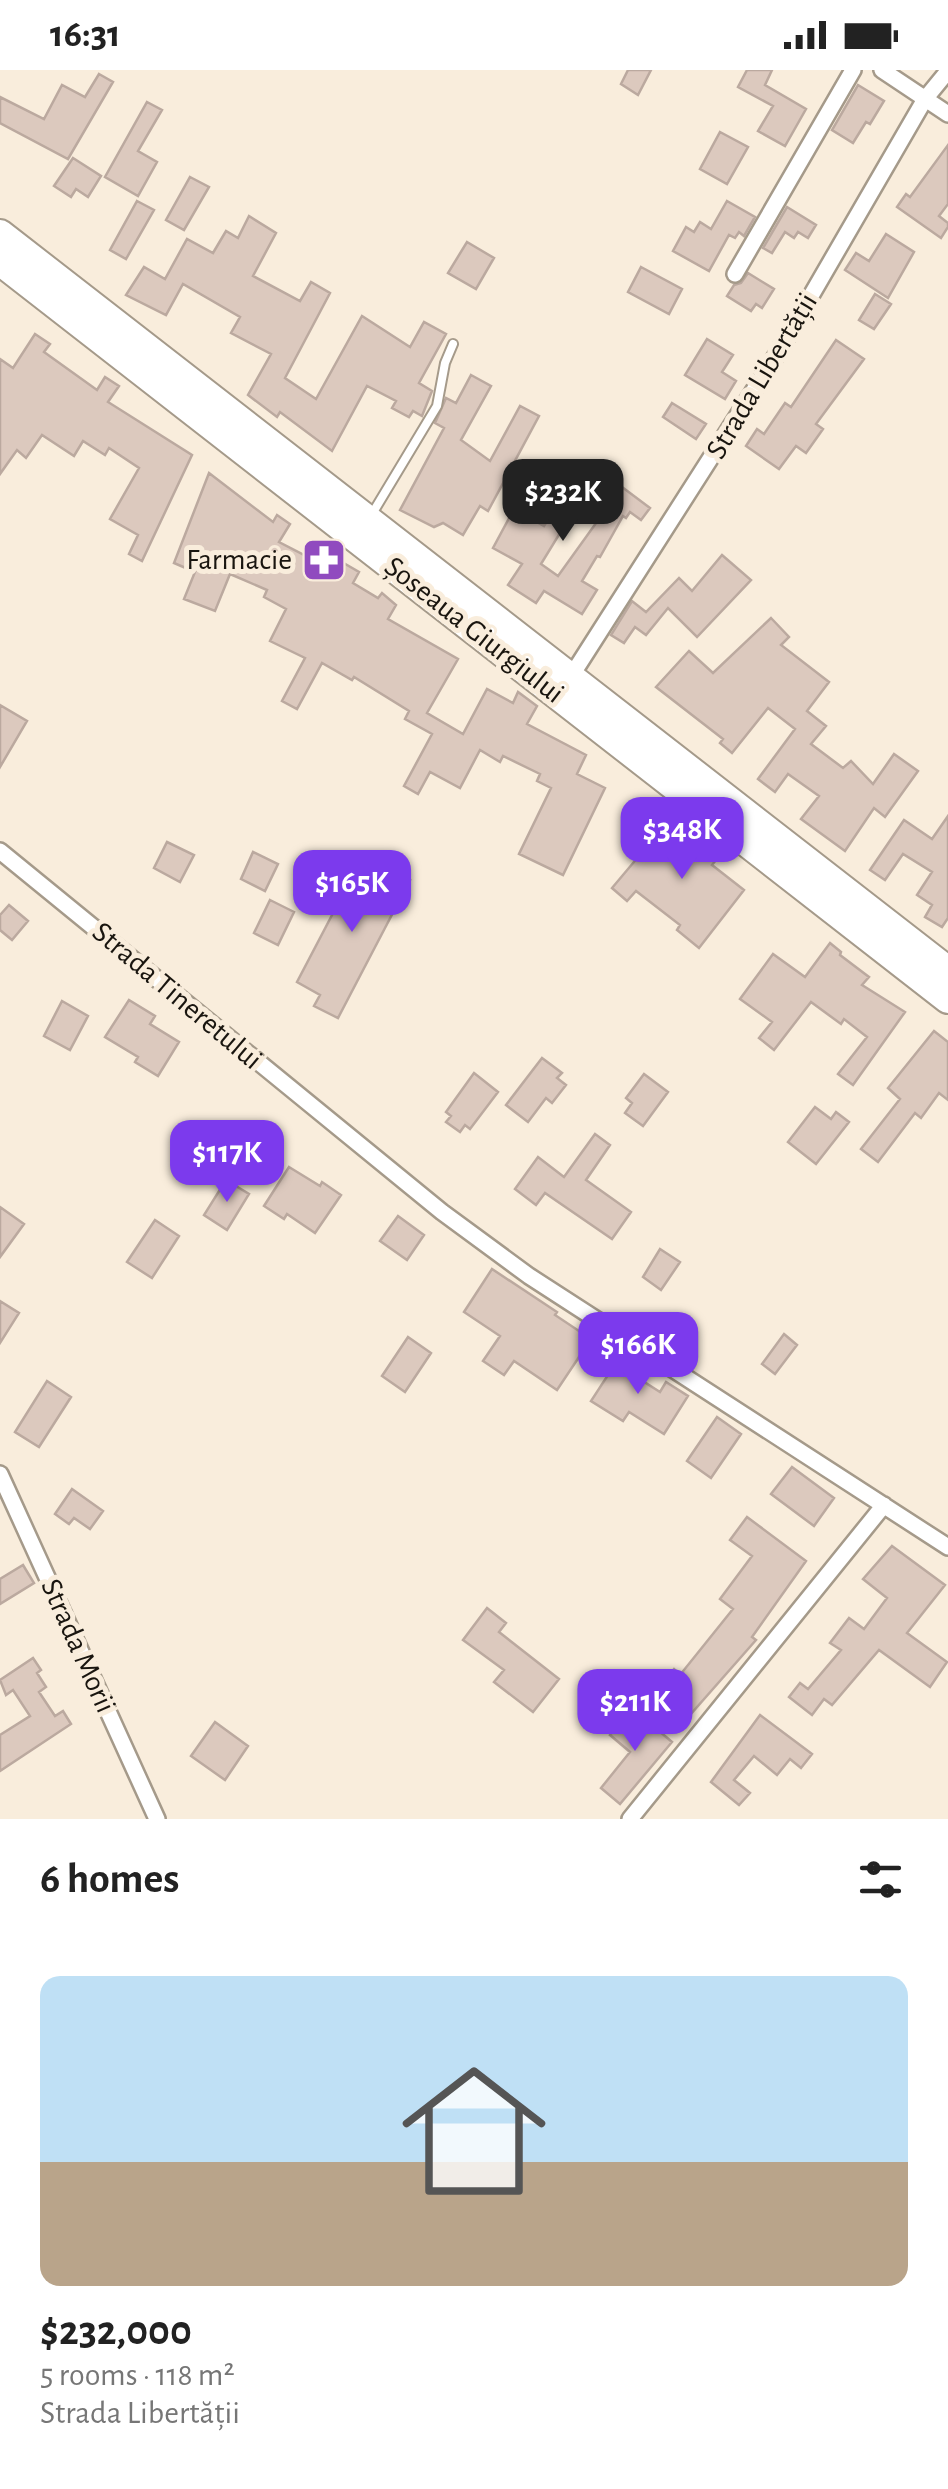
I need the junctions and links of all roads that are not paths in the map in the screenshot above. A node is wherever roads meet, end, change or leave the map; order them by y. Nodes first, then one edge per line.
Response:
1 (853, 70) edge
2 (882, 70) edge
3 (948, 70) edge
4 (925, 99) junction
5 (948, 114) edge
6 (0, 234) edge
7 (0, 261) edge
8 (735, 274) dead end
9 (453, 344) dead end
10 (367, 522) junction
11 (570, 678) junction
12 (0, 851) edge
13 (948, 972) edge
14 (948, 999) edge
15 (0, 1474) edge
16 (884, 1505) junction
17 (948, 1547) edge
18 (157, 1819) edge
19 (630, 1819) edge

1 - 8 street
2 - 4 street
3 - 4 street, Strada Libertății
4 - 5 street
4 - 11 street, Strada Libertății
6 - 10 highway, Șoseaua Giurgiului
7 - 14 highway, Șoseaua Giurgiului
9 - 10 lane
10 - 11 highway, Șoseaua Giurgiului
11 - 13 highway, Șoseaua Giurgiului
12 - 16 street, Strada Tineretului
15 - 18 street, Strada Morii
16 - 17 street, Strada Tineretului
16 - 19 street

